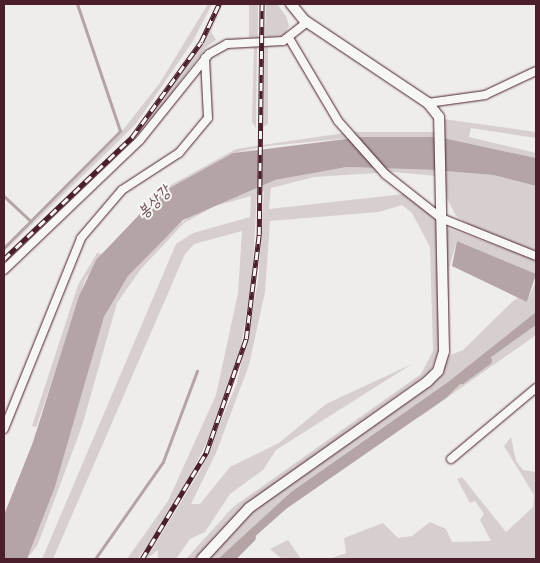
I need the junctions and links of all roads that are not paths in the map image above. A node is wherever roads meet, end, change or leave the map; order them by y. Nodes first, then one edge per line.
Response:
1 (291, 4) edge
2 (306, 22) junction
3 (289, 38) junction
4 (205, 58) junction
5 (536, 71) edge
6 (428, 103) junction
7 (441, 218) junction
8 (536, 256) edge
9 (4, 270) edge
10 (536, 388) edge
11 (4, 429) edge
12 (452, 458) dead end
13 (202, 559) edge

1 - 2 main road
2 - 3 street
2 - 6 main road
3 - 4 street
3 - 7 street
4 - 9 street
4 - 11 street
5 - 6 street
6 - 7 main road
7 - 8 street
7 - 13 main road
10 - 12 street

